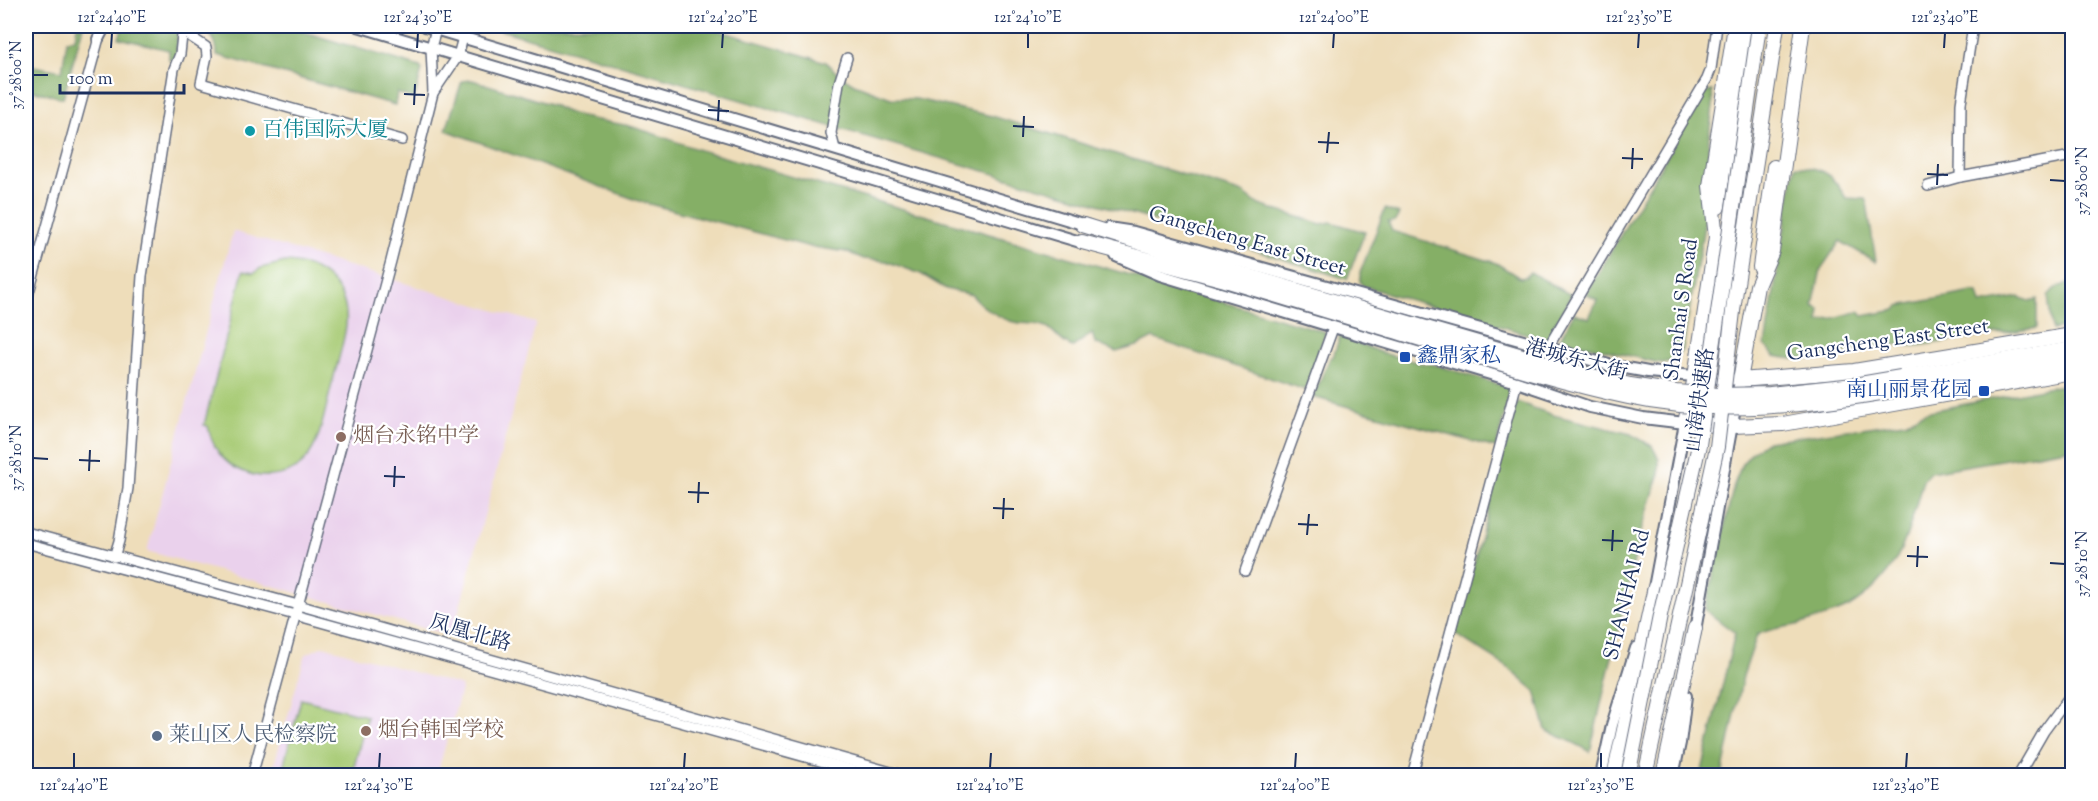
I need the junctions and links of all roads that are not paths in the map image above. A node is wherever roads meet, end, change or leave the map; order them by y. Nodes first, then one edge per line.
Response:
1 (102, 26) edge
2 (358, 26) edge
3 (466, 26) edge
4 (1717, 26) edge
5 (1735, 26) edge
6 (1745, 26) edge
7 (1759, 26) edge
8 (1777, 26) edge
9 (1795, 26) edge
10 (1803, 26) edge
11 (1972, 26) edge
12 (433, 27) edge
13 (183, 28) edge
14 (462, 38) junction
15 (98, 39) joint
16 (431, 46) junction
17 (458, 56) junction
18 (848, 58) dead end
19 (433, 93) junction
20 (402, 140) dead end
21 (836, 149) junction
22 (2073, 156) edge
23 (1960, 177) junction
24 (1928, 186) dead end
25 (1083, 225) junction
26 (1716, 237) junction
27 (1082, 242) junction
28 (1757, 286) junction
29 (26, 303) edge
30 (1393, 325) junction
31 (1333, 328) junction
32 (2073, 335) edge
33 (1547, 349) junction
34 (2073, 349) edge
35 (2073, 360) edge
36 (2073, 372) edge
37 (1695, 377) junction
38 (1740, 380) junction
39 (1517, 382) junction
40 (1902, 383) junction
41 (1685, 423) junction
42 (1732, 426) junction
43 (26, 532) edge
44 (26, 543) edge
45 (114, 557) junction
46 (1245, 571) dead end
47 (1655, 587) junction
48 (298, 605) junction
49 (295, 615) junction
50 (1695, 627) joint
51 (2073, 693) edge
52 (1667, 772) edge
53 (252, 776) edge
54 (874, 776) edge
55 (905, 776) edge
56 (1412, 776) edge
57 (1601, 776) edge
58 (1614, 776) edge
59 (1628, 776) edge
60 (1645, 776) edge
61 (2018, 776) edge

1 - 15 main road
2 - 16 main road
3 - 14 street
4 - 33 street
5 - 26 highway, Shanhai S Road
6 - 26 highway
7 - 59 highway, 山海快速路, bridge
8 - 60 highway, 山海快速路, bridge
9 - 28 highway
10 - 28 highway
11 - 23 street
12 - 14 main road, Gangcheng East Street
12 - 16 street
13 - 20 street
13 - 45 street
14 - 17 street
14 - 21 main road, Gangcheng East Street
15 - 29 street
16 - 17 main road
16 - 19 street
17 - 19 street
17 - 27 main road
18 - 21 street
19 - 48 street
21 - 25 main road, Gangcheng East Street
22 - 23 street
23 - 24 street
25 - 30 highway, 港城东大街
25 - 33 main road, Gangcheng East Street
26 - 37 highway, Shanhai S Road
27 - 30 highway, 港城东大街
27 - 31 main road
28 - 38 highway
30 - 40 highway, 港城东大街, bridge
31 - 39 main road
31 - 46 street
32 - 38 highway, Gangcheng East Street
33 - 37 main road, Gangcheng East Street
34 - 40 highway, 港城东大街
35 - 40 highway, 港城东大街
36 - 42 highway
37 - 38 main road, Gangcheng East Street
37 - 41 highway, Shanhai S Road
38 - 42 main road
39 - 41 main road
39 - 56 street
41 - 42 highway
41 - 47 main road, SHANHAI Rd
42 - 50 main road
43 - 45 street, 凤凰北路
44 - 49 street, 凤凰北路
45 - 48 street, 凤凰北路
47 - 57 main road, SHANHAI Rd
47 - 58 highway
48 - 49 street
48 - 55 street, 凤凰北路
49 - 53 street
49 - 54 street, 凤凰北路
50 - 52 highway
51 - 61 street

